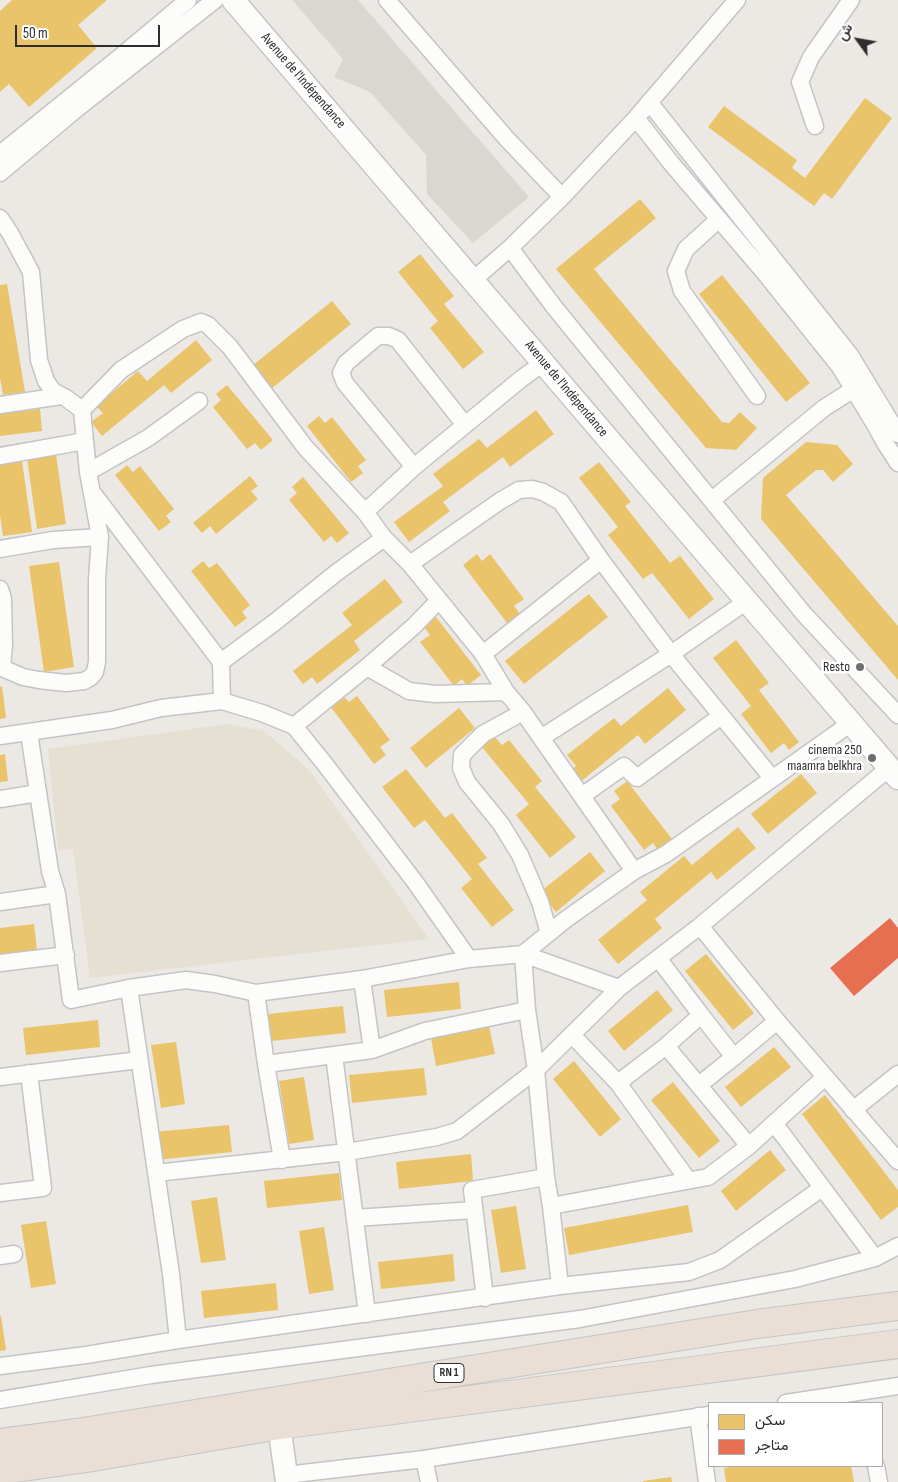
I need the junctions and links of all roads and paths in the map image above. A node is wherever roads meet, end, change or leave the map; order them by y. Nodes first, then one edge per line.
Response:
1 (188, 0) edge
2 (215, 0) edge
3 (233, 0) edge
4 (387, 0) edge
5 (737, 0) edge
6 (851, 0) edge
7 (649, 102) junction
8 (636, 118) junction
9 (815, 126) dead end
10 (0, 154) edge
11 (0, 173) edge
12 (562, 197) junction
13 (0, 218) edge
14 (719, 219) junction
15 (510, 248) junction
16 (473, 280) junction
17 (543, 363) junction
18 (854, 389) junction
19 (61, 396) junction
20 (756, 396) dead end
21 (199, 401) dead end
22 (0, 405) edge
23 (82, 410) junction
24 (465, 425) junction
25 (898, 434) edge
26 (85, 441) junction
27 (0, 456) edge
28 (898, 463) edge
29 (414, 467) junction
30 (88, 472) junction
31 (93, 493) junction
32 (712, 500) junction
33 (364, 512) junction
34 (100, 537) junction
35 (384, 538) junction
36 (0, 548) edge
37 (601, 560) junction
38 (410, 564) junction
39 (0, 589) edge
40 (440, 600) junction
41 (747, 601) junction
42 (483, 654) junction
43 (671, 654) junction
44 (221, 662) junction
45 (1, 667) edge
46 (368, 667) junction
47 (506, 692) junction
48 (222, 702) junction
49 (523, 712) junction
50 (898, 715) edge
51 (721, 716) junction
52 (851, 724) junction
53 (294, 726) junction
54 (29, 733) junction
55 (0, 736) edge
56 (541, 738) junction
57 (895, 769) edge
58 (772, 778) junction
59 (38, 793) junction
60 (582, 796) junction
61 (0, 799) edge
62 (634, 871) junction
63 (57, 894) junction
64 (0, 902) edge
65 (700, 926) junction
66 (549, 933) junction
67 (523, 954) junction
68 (66, 955) junction
69 (469, 958) junction
70 (658, 958) junction
71 (0, 963) edge
72 (362, 979) junction
73 (129, 988) junction
74 (619, 988) junction
75 (256, 993) junction
76 (527, 1010) junction
77 (701, 1015) junction
78 (778, 1021) junction
79 (572, 1035) junction
80 (666, 1046) junction
81 (372, 1050) junction
82 (334, 1055) junction
83 (734, 1057) junction
84 (139, 1060) junction
85 (266, 1064) junction
86 (536, 1070) junction
87 (29, 1073) junction
88 (898, 1074) edge
89 (0, 1077) edge
90 (825, 1077) junction
91 (618, 1083) junction
92 (699, 1085) junction
93 (854, 1110) junction
94 (774, 1123) junction
95 (748, 1146) junction
96 (347, 1152) junction
97 (282, 1160) junction
98 (898, 1162) edge
99 (156, 1173) junction
100 (546, 1177) junction
101 (688, 1180) junction
102 (822, 1188) junction
103 (0, 1193) edge
104 (551, 1206) junction
105 (474, 1210) junction
106 (355, 1218) junction
107 (898, 1246) edge
108 (875, 1258) junction
109 (560, 1286) junction
110 (485, 1298) junction
111 (898, 1306) edge
112 (367, 1314) junction
113 (178, 1340) junction
114 (898, 1344) edge
115 (0, 1366) edge
116 (898, 1386) edge
117 (864, 1398) edge
118 (0, 1400) edge
119 (802, 1402) edge
120 (704, 1416) edge
121 (279, 1425) junction
122 (0, 1444) edge
123 (424, 1458) junction
124 (876, 1467) edge
125 (0, 1470) edge
126 (287, 1479) edge
127 (429, 1482) edge
128 (707, 1482) edge
129 (879, 1482) edge

1 - 10 street
2 - 11 street
3 - 16 main road, Avenue de l'Indépendance
4 - 12 street
5 - 7 street
6 - 9 street
7 - 8 street
7 - 25 street
8 - 12 street
8 - 14 street
12 - 15 street
13 - 19 street
14 - 18 street
14 - 20 street
15 - 16 street
15 - 32 street
16 - 17 main road, Avenue de l'Indépendance
17 - 24 street
17 - 41 main road, Avenue de l'Indépendance
18 - 28 street
18 - 32 street
19 - 22 street
19 - 23 street
21 - 30 street
23 - 26 street
23 - 33 street
24 - 29 street
24 - 29 street
26 - 27 street
26 - 30 street
29 - 33 street
30 - 31 street
31 - 34 street
31 - 44 street
32 - 50 street
33 - 35 street
34 - 36 street
34 - 45 street
35 - 38 street
35 - 44 street
37 - 38 street
37 - 42 street
37 - 43 street
38 - 40 street
39 - 45 street
40 - 42 street
40 - 46 street
41 - 43 street
41 - 52 main road, Avenue de l'Indépendance
42 - 47 street
43 - 51 street
43 - 56 street
44 - 48 street
46 - 47 street
46 - 53 street
47 - 49 street
48 - 53 street
48 - 54 street
49 - 56 street
49 - 66 street
51 - 58 street
51 - 60 street
52 - 57 main road, Avenue de l'Indépendance
52 - 58 street
53 - 69 street
54 - 55 street
54 - 59 street
56 - 60 street
57 - 65 street
58 - 62 street
59 - 61 street
59 - 63 street
60 - 62 street
62 - 66 street
63 - 64 street
63 - 68 street
65 - 70 street
65 - 78 street
66 - 67 street
67 - 69 street
67 - 74 street
67 - 76 street
68 - 71 street
68 - 73 street
69 - 72 street
70 - 74 street
70 - 77 street
72 - 75 street
72 - 81 street
73 - 75 street
73 - 84 street
74 - 79 street
75 - 85 street
76 - 81 street
76 - 86 street
77 - 80 street
77 - 83 street
78 - 83 street
78 - 90 street
79 - 86 street
79 - 91 street
80 - 91 street
80 - 92 street
81 - 82 street
82 - 85 street
82 - 96 street
83 - 92 street
84 - 87 street
84 - 99 street
85 - 97 street
86 - 96 street
86 - 100 street
87 - 89 street
87 - 103 street
88 - 93 street
90 - 93 street
90 - 94 street
91 - 101 street
92 - 95 street
93 - 98 street
94 - 95 street
94 - 102 street
95 - 101 street
96 - 97 street
96 - 106 street
97 - 99 street
99 - 113 street
100 - 104 street
100 - 105 street
101 - 104 street
102 - 108 street
102 - 109 street
104 - 109 street
105 - 106 street
105 - 110 street
106 - 112 street
107 - 108 street
108 - 118 street
109 - 110 street
110 - 112 street
111 - 122 highway, RN 1
112 - 113 street
113 - 115 street
114 - 121 highway, RN 1
116 - 117 street
117 - 119 street
120 - 123 street
120 - 128 street
121 - 125 highway, RN 1
121 - 126 main road
123 - 126 street
123 - 127 street
124 - 129 street

